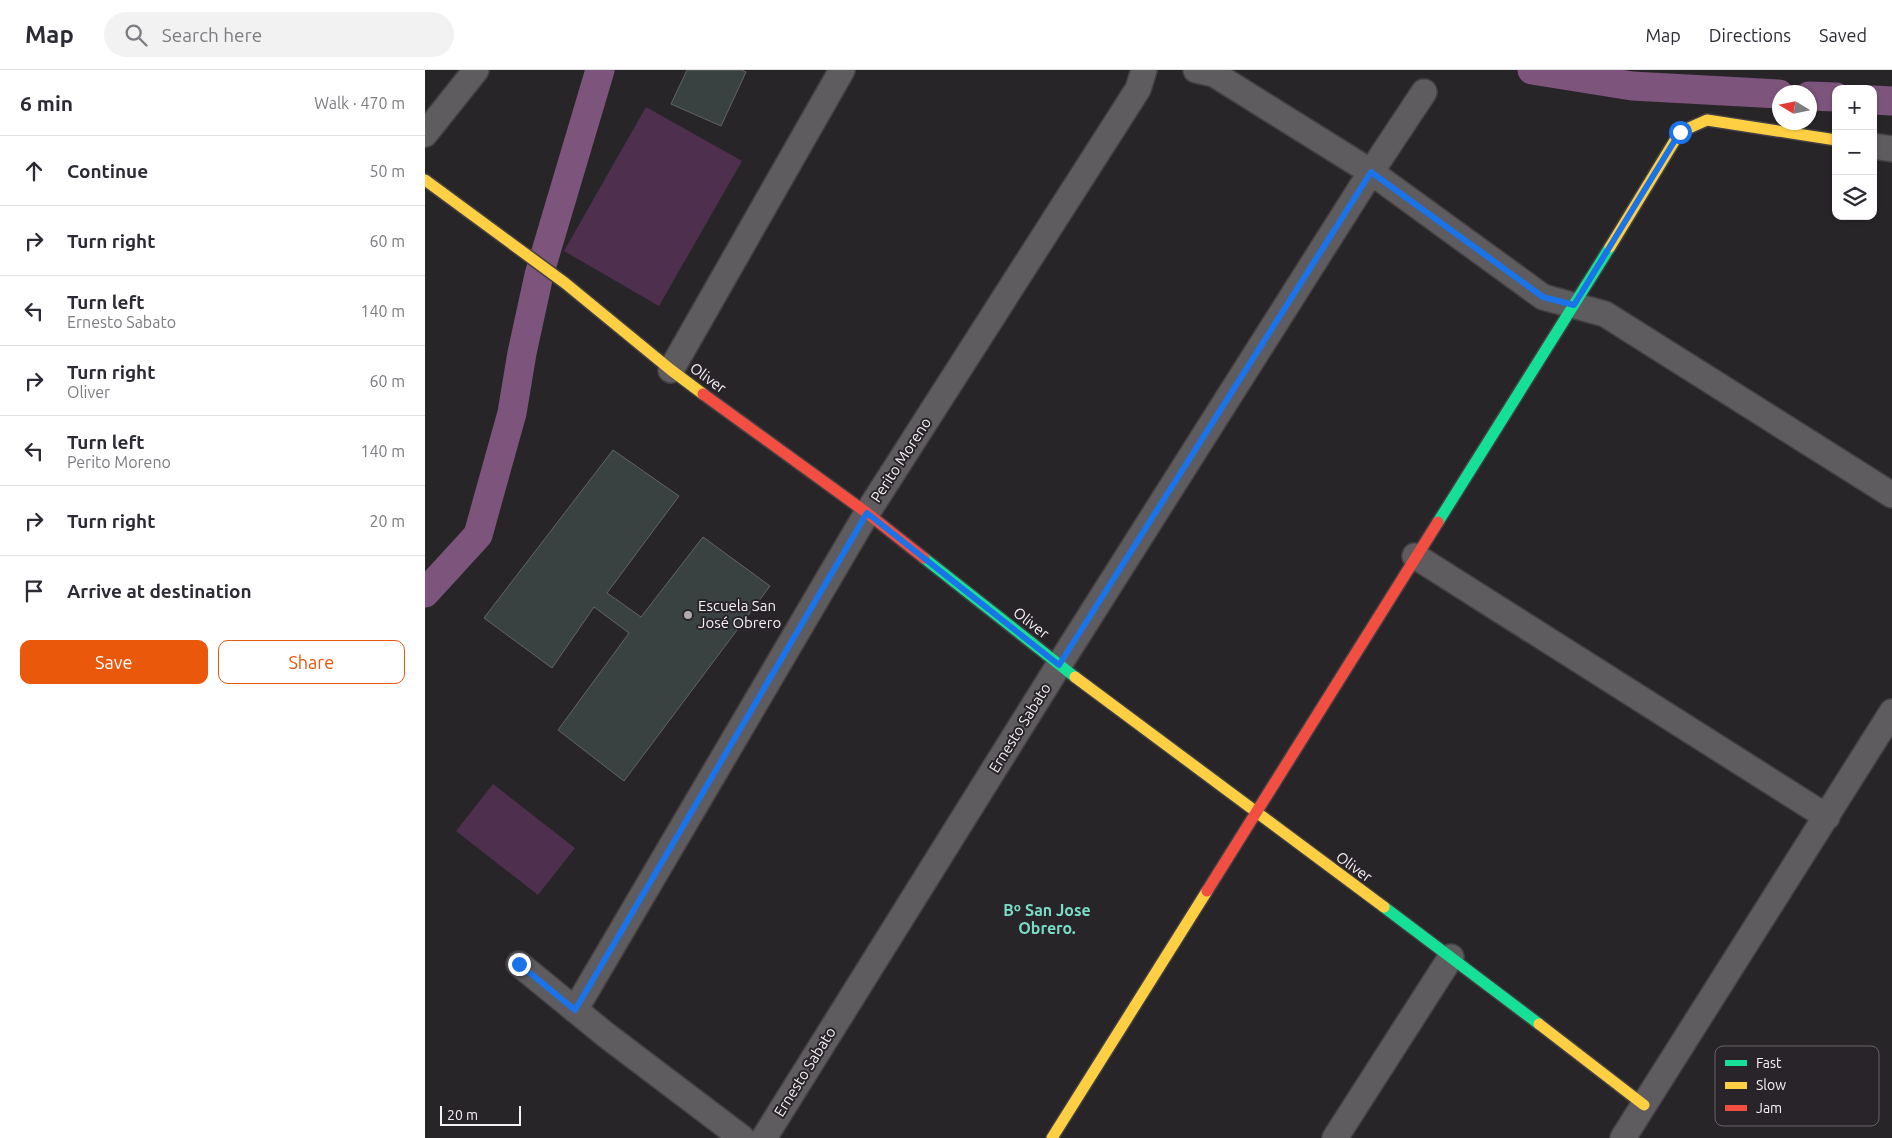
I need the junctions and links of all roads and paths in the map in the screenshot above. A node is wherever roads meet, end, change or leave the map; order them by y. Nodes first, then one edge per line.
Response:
1 (477, 70) edge
2 (842, 70) edge
3 (1144, 70) edge
4 (1197, 70) edge
5 (1424, 92) dead end
6 (425, 134) edge
7 (1832, 139) edge
8 (1877, 147) edge
9 (1892, 149) edge
10 (1371, 172) junction
11 (425, 180) edge
12 (1574, 305) junction
13 (671, 370) junction
14 (1892, 495) edge
15 (867, 513) junction
16 (1415, 556) junction
17 (1059, 665) junction
18 (1892, 712) edge
19 (1255, 813) junction
20 (1827, 816) junction
21 (1451, 957) junction
22 (519, 964) dead end
23 (575, 1010) junction
24 (1644, 1105) junction
25 (742, 1138) edge
26 (764, 1138) edge
27 (1052, 1138) edge
28 (1335, 1138) edge
29 (1623, 1138) edge

1 - 6 street
2 - 13 street
3 - 15 street, Perito Moreno
4 - 10 street
5 - 10 street, Ernesto Sabato
7 - 12 street
8 - 9 street
10 - 12 street
10 - 17 street, Ernesto Sabato
11 - 13 street, Oliver
12 - 14 street
12 - 16 street
13 - 15 street, Oliver
15 - 17 street, Oliver
15 - 23 street, Perito Moreno
16 - 19 street
16 - 20 street
17 - 19 street, Oliver
17 - 26 street, Ernesto Sabato
18 - 20 street
19 - 21 street, Oliver
19 - 27 street
20 - 24 street
21 - 24 street, Oliver
21 - 28 street
22 - 23 street
23 - 25 street
24 - 29 street

